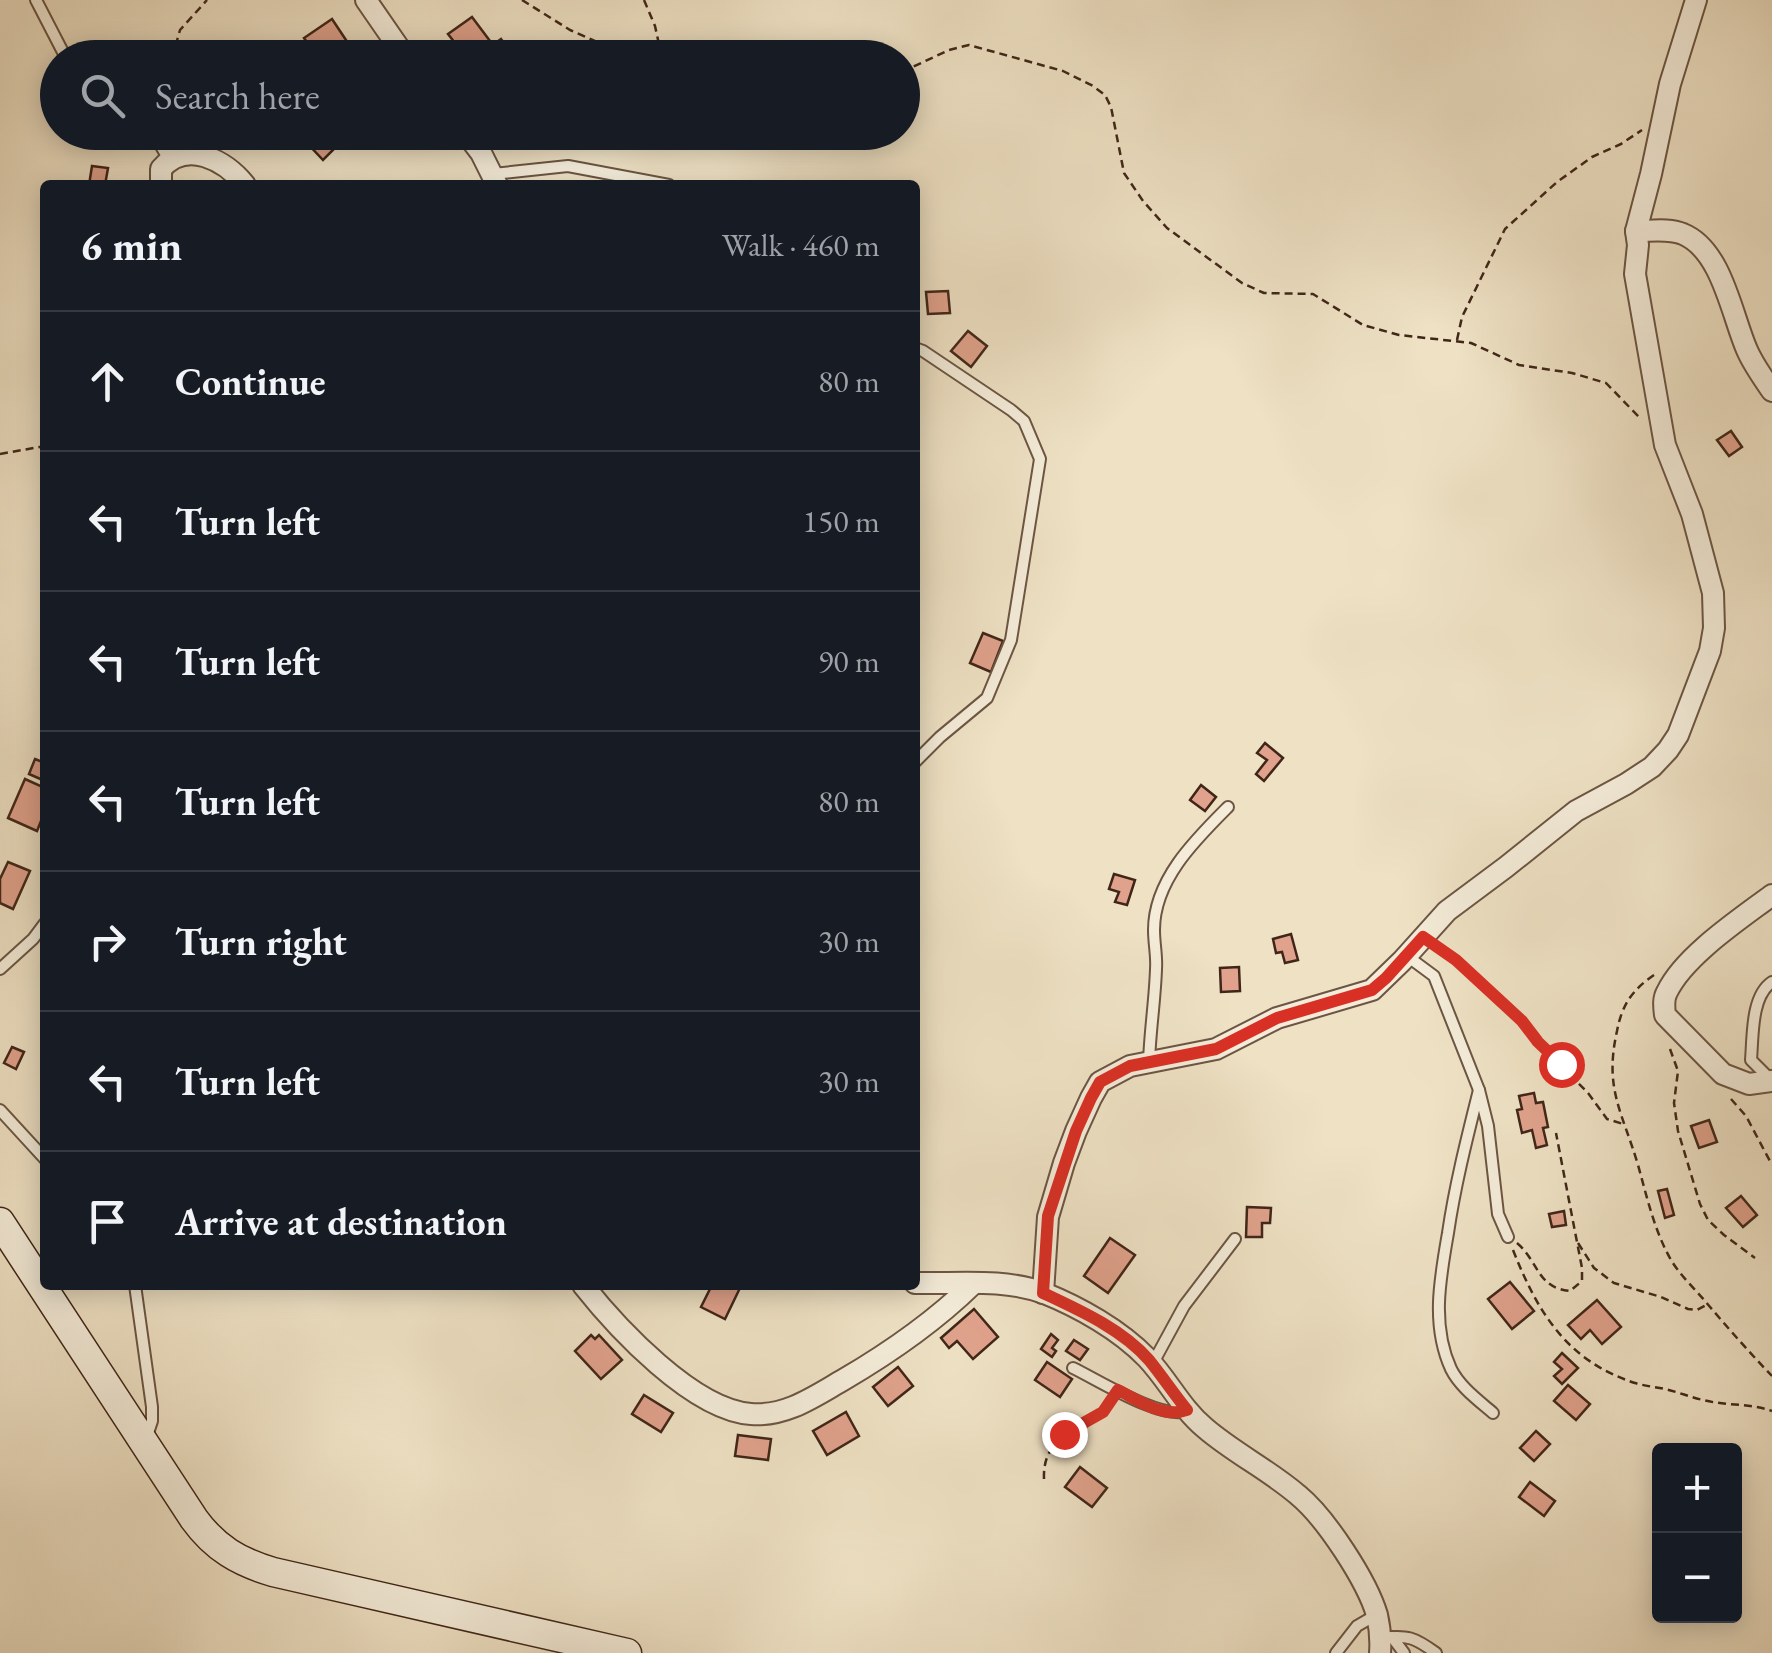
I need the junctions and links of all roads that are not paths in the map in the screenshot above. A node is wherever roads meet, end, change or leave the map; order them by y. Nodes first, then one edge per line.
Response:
1 (36, 0) edge
2 (366, 0) edge
3 (1696, 0) edge
4 (57, 40) edge
5 (394, 40) edge
6 (163, 150) edge
7 (479, 150) edge
8 (168, 160) junction
9 (161, 180) edge
10 (242, 180) edge
11 (495, 180) edge
12 (642, 180) edge
13 (1636, 232) junction
14 (920, 350) edge
15 (1772, 391) edge
16 (920, 757) edge
17 (1228, 808) dead end
18 (1772, 896) edge
19 (40, 930) edge
20 (1407, 956) junction
21 (0, 970) edge
22 (1772, 982) edge
23 (1149, 1062) junction
24 (1772, 1081) edge
25 (1479, 1090) junction
26 (0, 1110) edge
27 (40, 1154) edge
28 (0, 1222) edge
29 (1508, 1237) road end
30 (1236, 1240) dead end
31 (40, 1283) edge
32 (920, 1283) edge
33 (973, 1284) junction
34 (44, 1290) edge
35 (137, 1290) edge
36 (587, 1290) edge
37 (1043, 1293) junction
38 (1152, 1365) junction
39 (1073, 1368) dead end
40 (1187, 1410) junction
41 (1493, 1414) dead end
42 (145, 1444) junction
43 (1377, 1615) junction
44 (1384, 1642) edge
45 (627, 1653) edge
46 (1336, 1653) edge
47 (1404, 1653) edge
48 (1436, 1653) edge

1 - 4 lane
2 - 5 street
3 - 13 street
6 - 8 lane
7 - 11 street
8 - 9 street
8 - 10 street
11 - 12 lane
13 - 15 street
13 - 20 street
14 - 16 lane
17 - 23 lane
18 - 24 street
19 - 21 lane
20 - 23 street
20 - 25 lane
22 - 24 lane
23 - 37 street
25 - 29 lane
25 - 41 lane
26 - 27 lane
28 - 31 street
30 - 38 lane
32 - 33 street
33 - 36 street
33 - 37 street
34 - 42 street
35 - 42 lane
37 - 38 street
38 - 40 street
39 - 40 lane
40 - 43 street
42 - 45 street
43 - 44 street
43 - 46 lane
44 - 47 lane
44 - 48 lane

